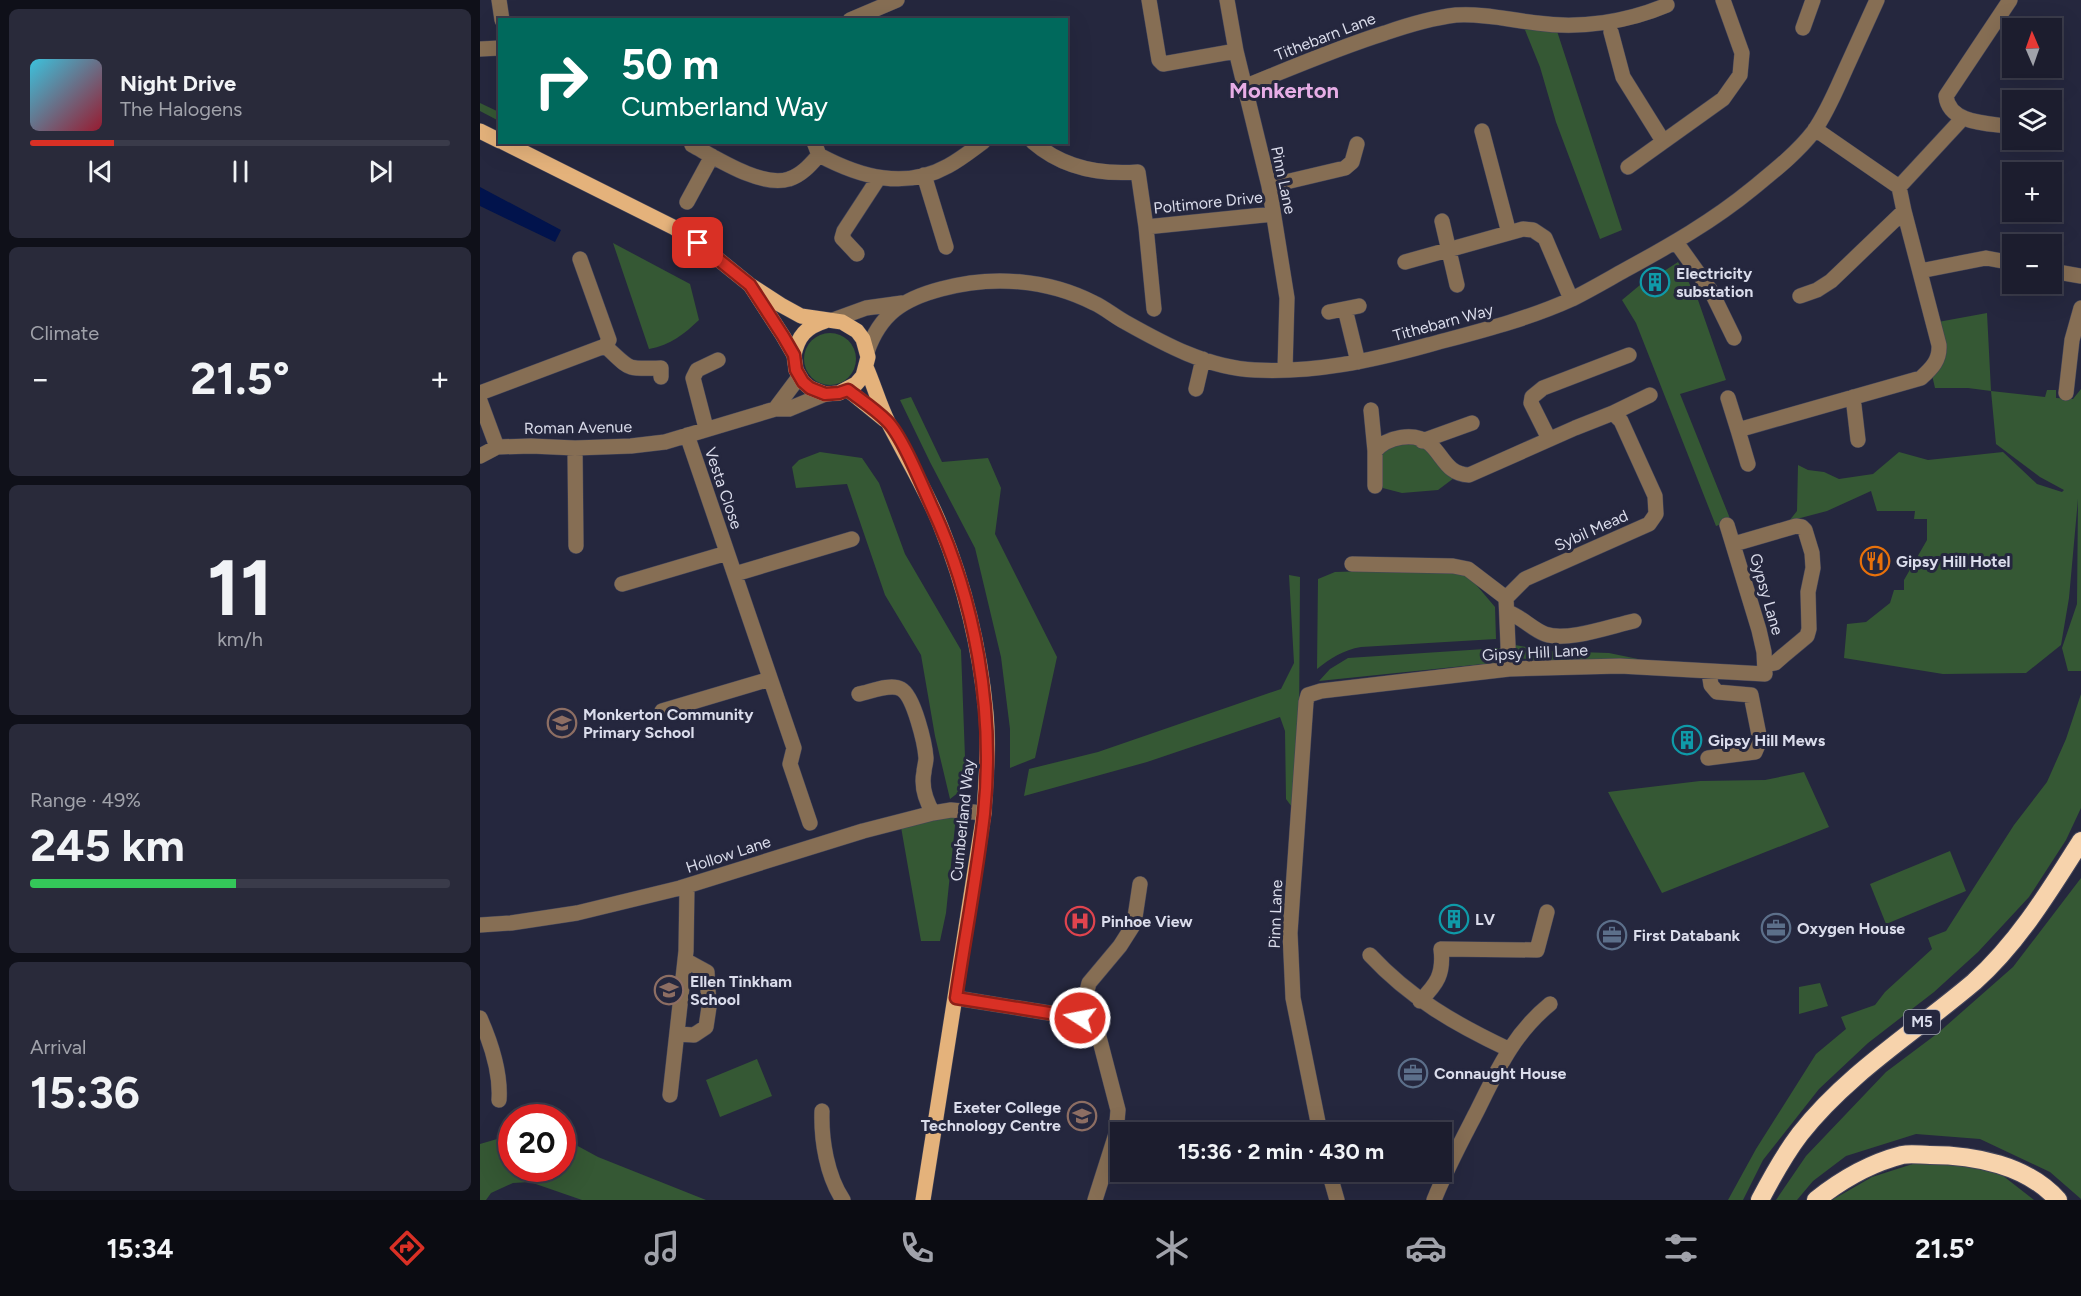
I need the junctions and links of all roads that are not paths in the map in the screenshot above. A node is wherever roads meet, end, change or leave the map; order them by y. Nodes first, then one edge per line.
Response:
1 (498, 0) edge
2 (897, 0) edge
3 (1149, 0) edge
4 (1227, 0) edge
5 (1723, 0) edge
6 (1813, 0) edge
7 (1877, 0) edge
8 (2010, 0) edge
9 (1667, 4) dead end
10 (502, 18) edge
11 (855, 18) edge
12 (1803, 28) dead end
13 (1611, 32) dead end
14 (498, 48) edge
15 (480, 50) edge
16 (1236, 51) junction
17 (1244, 87) junction
18 (1962, 119) junction
19 (2002, 125) edge
20 (1815, 129) junction
21 (480, 131) edge
22 (1482, 131) dead end
23 (498, 140) edge
24 (1663, 141) junction
25 (505, 144) edge
26 (980, 144) edge
27 (1036, 144) edge
28 (1357, 144) dead end
29 (692, 145) dead end
30 (817, 149) edge
31 (712, 156) junction
32 (1628, 166) dead end
33 (924, 175) junction
34 (878, 179) junction
35 (1269, 186) junction
36 (1899, 187) junction
37 (687, 202) dead end
38 (1904, 211) junction
39 (1273, 214) junction
40 (1442, 221) dead end
41 (1146, 227) junction
42 (1509, 233) junction
43 (1676, 242) junction
44 (946, 247) dead end
45 (1448, 249) junction
46 (857, 254) dead end
47 (580, 259) dead end
48 (2002, 261) edge
49 (1405, 262) dead end
50 (1920, 271) junction
51 (2062, 273) edge
52 (2081, 276) edge
53 (750, 285) junction
54 (1457, 285) dead end
55 (1800, 296) dead end
56 (1571, 299) junction
57 (902, 303) junction
58 (2081, 308) edge
59 (1154, 309) dead end
60 (1329, 312) dead end
61 (829, 320) junction
62 (1734, 338) dead end
63 (605, 346) junction
64 (794, 355) junction
65 (1629, 355) dead end
66 (867, 359) junction
67 (1203, 359) junction
68 (718, 360) dead end
69 (1358, 362) junction
70 (1285, 370) junction
71 (661, 377) dead end
72 (799, 377) junction
73 (1196, 389) dead end
74 (848, 390) junction
75 (480, 393) edge
76 (2066, 393) dead end
77 (825, 394) junction
78 (1650, 395) dead end
79 (1853, 397) junction
80 (1728, 398) dead end
81 (480, 402) edge
82 (775, 409) junction
83 (1371, 410) dead end
84 (1613, 413) junction
85 (888, 422) junction
86 (1472, 423) dead end
87 (706, 428) junction
88 (1738, 430) junction
89 (687, 435) junction
90 (1548, 439) junction
91 (1858, 440) dead end
92 (1422, 441) junction
93 (497, 447) junction
94 (575, 448) junction
95 (1374, 451) junction
96 (480, 456) edge
97 (1748, 464) dead end
98 (1375, 486) dead end
99 (1727, 525) dead end
100 (852, 539) dead end
101 (1734, 544) junction
102 (576, 546) dead end
103 (728, 553) junction
104 (1352, 564) dead end
105 (735, 574) junction
106 (622, 584) dead end
107 (1507, 605) junction
108 (1634, 621) dead end
109 (1509, 669) junction
110 (1765, 670) junction
111 (1709, 672) junction
112 (770, 679) junction
113 (859, 694) dead end
114 (1308, 694) joint
115 (662, 711) dead end
116 (1708, 758) dead end
117 (933, 813) junction
118 (984, 813) junction
119 (810, 822) dead end
120 (2081, 841) edge
121 (1140, 884) dead end
122 (687, 886) junction
123 (1547, 912) dead end
124 (480, 925) edge
125 (1370, 955) dead end
126 (685, 960) junction
127 (956, 998) junction
128 (1420, 1001) junction
129 (1551, 1004) dead end
130 (480, 1018) edge
131 (1080, 1018) junction
132 (678, 1034) junction
133 (1508, 1049) junction
134 (670, 1095) dead end
135 (499, 1100) dead end
136 (822, 1111) dead end
137 (1318, 1122) edge
138 (1332, 1182) edge
139 (843, 1200) edge
140 (923, 1200) edge
141 (1095, 1200) edge
142 (1337, 1200) edge
143 (1434, 1200) edge
144 (1760, 1200) edge
145 (1816, 1200) edge
146 (2058, 1200) edge

1 - 10 street
2 - 11 street
3 - 16 street
4 - 16 street, Pinn Lane
5 - 24 street
6 - 12 street
7 - 20 street, Tithebarn Way
8 - 18 street
9 - 17 street, Tithebarn Lane
13 - 24 street
14 - 15 street
16 - 17 street, Pinn Lane
17 - 35 street, Pinn Lane
18 - 19 street
18 - 36 street
20 - 36 street
20 - 43 street, Tithebarn Way
21 - 23 main road, Cumberland Way
22 - 42 street
24 - 32 street
25 - 53 main road, Cumberland Way
26 - 33 street
27 - 41 street, Poltimore Drive
28 - 35 street
29 - 31 street
30 - 31 street
30 - 34 street
31 - 37 street
33 - 34 street
33 - 44 street
34 - 46 street
35 - 39 street, Pinn Lane
36 - 38 street
38 - 50 street
38 - 55 street
39 - 41 street, Poltimore Drive
39 - 70 street, Pinn Lane
40 - 45 street
41 - 59 street, Poltimore Drive
42 - 45 street
42 - 56 street
43 - 56 street, Tithebarn Way
43 - 62 street
45 - 49 street
45 - 54 street
47 - 63 street
48 - 50 street
50 - 79 street
51 - 52 street
53 - 61 main road, Cumberland Way
53 - 64 main road, Cumberland Way
56 - 69 street, Tithebarn Way
57 - 61 street, Tithebarn Way
57 - 66 street, Tithebarn Way
57 - 67 street, Tithebarn Way
58 - 76 street
60 - 69 street
61 - 64 main road
61 - 66 main road, Cumberland Way
63 - 71 street
63 - 75 street
64 - 72 main road, Cumberland Way
65 - 90 street
66 - 74 main road
66 - 85 main road, Cumberland Way
67 - 70 street, Tithebarn Way
67 - 73 street
68 - 87 street
69 - 70 street, Tithebarn Way
72 - 77 main road
72 - 82 street
74 - 77 main road
74 - 85 main road, Cumberland Way
77 - 82 street, Roman Avenue
78 - 84 street
79 - 88 street
79 - 91 street
80 - 88 street
81 - 93 street
82 - 87 street, Roman Avenue
83 - 95 street
84 - 90 street
84 - 107 street, Sybil Mead
85 - 118 main road, Cumberland Way
86 - 92 street
87 - 89 street, Roman Avenue
88 - 97 street
89 - 94 street, Roman Avenue
89 - 103 street, Vesta Close
90 - 92 street
92 - 95 street
93 - 94 street, Roman Avenue
93 - 96 street
94 - 102 street
95 - 98 street
99 - 101 street, Gypsy Lane
100 - 105 street
101 - 110 street, Gypsy Lane
101 - 110 street
103 - 105 street, Vesta Close
103 - 106 street, Vesta Close
104 - 107 street
105 - 112 street, Vesta Close
107 - 108 street
107 - 109 street
109 - 111 street, Gipsy Hill Lane
109 - 114 street, Gipsy Hill Lane
110 - 111 street, Gipsy Hill Lane
111 - 116 street
112 - 115 street
112 - 119 street, Vesta Close
113 - 117 street
114 - 137 street, Pinn Lane
117 - 118 street, Hollow Lane
117 - 122 street, Hollow Lane
118 - 127 main road, Cumberland Way
120 - 144 highway, M5
121 - 131 street
122 - 124 street, Hollow Lane
122 - 126 street
123 - 128 street
125 - 128 street
126 - 132 street
126 - 132 street
127 - 131 street
127 - 140 main road, Cumberland Way
128 - 133 street
129 - 133 street
130 - 135 street
131 - 141 street
132 - 134 street
133 - 143 street
136 - 139 street
138 - 142 street
145 - 146 highway

